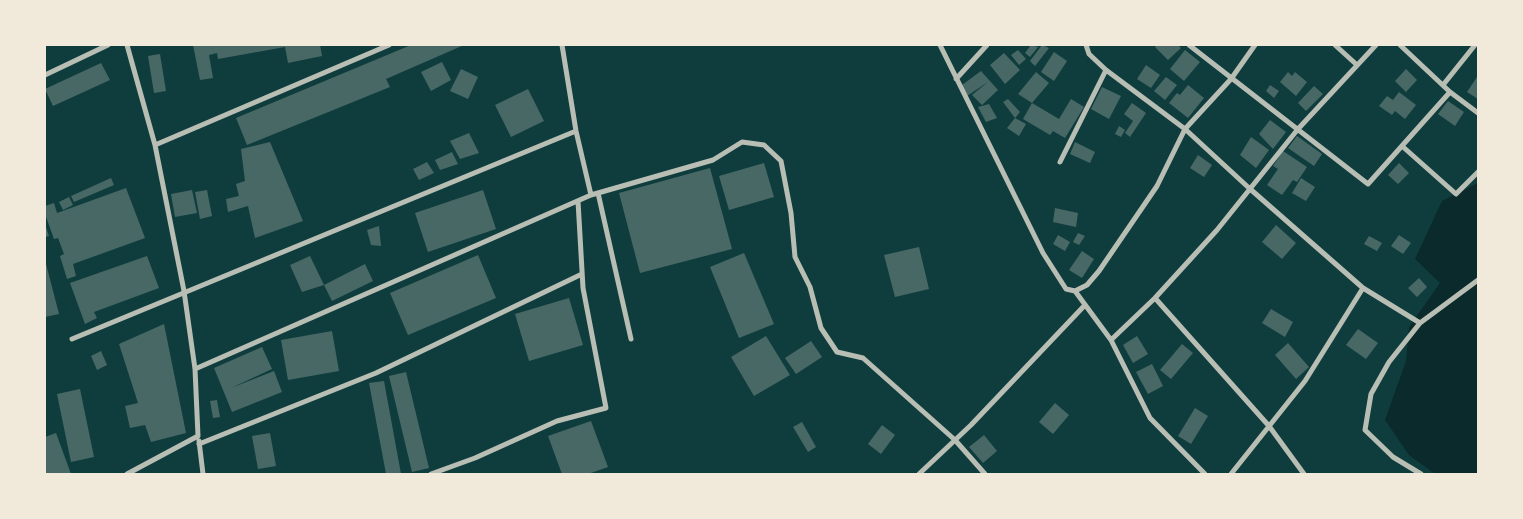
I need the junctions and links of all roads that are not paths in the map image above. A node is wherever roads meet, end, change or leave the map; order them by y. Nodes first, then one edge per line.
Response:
1 (108, 45) edge
2 (127, 45) edge
3 (389, 45) edge
4 (562, 45) edge
5 (940, 45) edge
6 (987, 45) edge
7 (1086, 45) edge
8 (1189, 45) edge
9 (1255, 45) edge
10 (1335, 45) edge
11 (1376, 45) edge
12 (1400, 45) edge
13 (1475, 45) edge
14 (1357, 65) junction
15 (1106, 70) junction
16 (45, 76) edge
17 (1231, 78) junction
18 (956, 79) junction
19 (1443, 85) junction
20 (1450, 92) junction
21 (1478, 113) edge
22 (1185, 129) junction
23 (1298, 129) junction
24 (576, 131) junction
25 (155, 145) junction
26 (1402, 146) junction
27 (1060, 162) dead end
28 (1478, 172) edge
29 (1249, 188) junction
30 (598, 193) junction
31 (591, 195) junction
32 (578, 201) junction
33 (582, 274) junction
34 (1478, 280) edge
35 (1363, 288) junction
36 (184, 291) junction
37 (1074, 291) junction
38 (1155, 298) junction
39 (1085, 305) junction
40 (1420, 323) junction
41 (632, 339) dead end
42 (72, 340) dead end
43 (1111, 340) junction
44 (195, 369) junction
45 (1269, 426) junction
46 (198, 436) junction
47 (955, 440) junction
48 (199, 444) junction
49 (127, 474) edge
50 (203, 474) edge
51 (432, 474) edge
52 (919, 474) edge
53 (985, 474) edge
54 (1205, 474) edge
55 (1231, 474) edge
56 (1304, 474) edge
57 (1421, 474) edge

1 - 16 street
2 - 25 street
3 - 25 street
4 - 24 street
5 - 18 street
6 - 18 street
7 - 15 street
8 - 17 street
9 - 17 street
10 - 14 street
11 - 14 street
12 - 19 street
13 - 19 street
14 - 23 street
15 - 22 street
15 - 27 street
17 - 22 street
17 - 23 street
18 - 37 street
19 - 20 street
20 - 21 street
20 - 26 street
22 - 29 street
22 - 37 street
23 - 26 street
23 - 29 street
24 - 31 street
24 - 36 street
25 - 36 street
26 - 28 street
29 - 35 street
29 - 38 street
30 - 31 street
30 - 41 street
30 - 47 street
31 - 32 street
32 - 33 street
32 - 44 street
33 - 48 street
33 - 51 street
34 - 40 street
35 - 40 street
35 - 45 street
36 - 42 street
36 - 44 street
37 - 39 street
38 - 43 street
38 - 45 street
39 - 43 street
39 - 47 street
40 - 57 street
43 - 54 street
44 - 46 street
45 - 55 street
45 - 56 street
46 - 48 street
46 - 49 street
47 - 52 street
47 - 53 street
48 - 50 street

